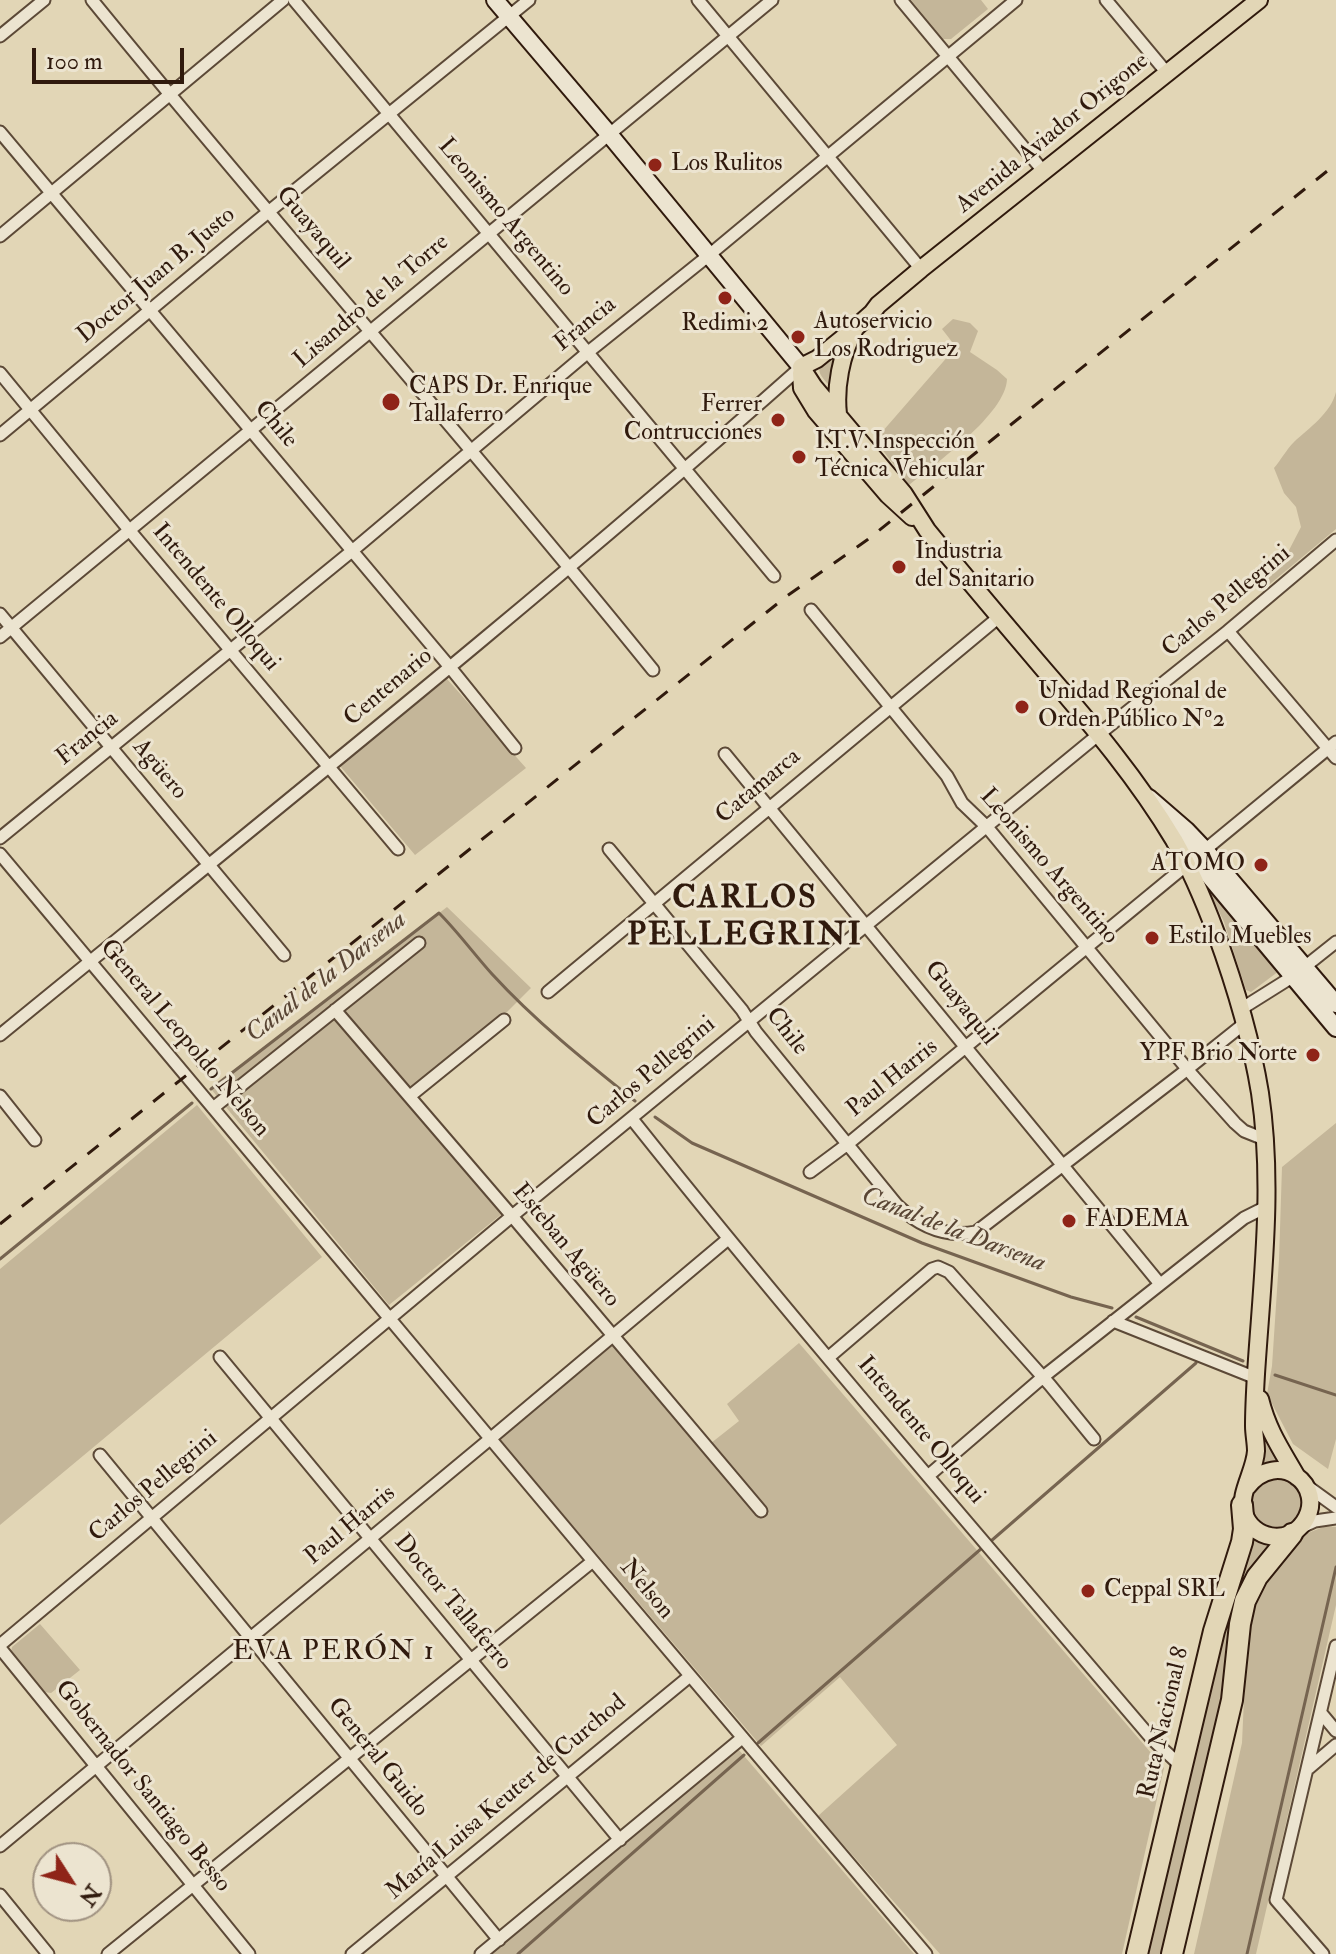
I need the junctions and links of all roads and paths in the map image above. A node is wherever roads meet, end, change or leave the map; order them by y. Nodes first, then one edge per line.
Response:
1 (44, 0) edge
2 (92, 0) edge
3 (283, 0) edge
4 (294, 0) edge
5 (495, 0) edge
6 (529, 0) edge
7 (698, 0) edge
8 (772, 0) edge
9 (901, 0) edge
10 (1016, 0) edge
11 (1106, 0) edge
12 (1259, 0) edge
13 (509, 17) junction
14 (0, 36) edge
15 (728, 36) junction
16 (948, 56) junction
17 (1167, 73) junction
18 (170, 96) junction
19 (390, 115) junction
20 (0, 132) edge
21 (609, 134) junction
22 (828, 156) junction
23 (1044, 172) junction
24 (52, 194) junction
25 (269, 212) junction
26 (489, 233) junction
27 (0, 236) edge
28 (708, 256) junction
29 (921, 269) junction
30 (878, 305) junction
31 (150, 310) junction
32 (854, 329) junction
33 (370, 332) junction
34 (587, 353) junction
35 (801, 367) junction
36 (0, 373) edge
37 (32, 410) junction
38 (838, 414) junction
39 (251, 430) junction
40 (0, 435) edge
41 (472, 451) junction
42 (685, 470) junction
43 (927, 530) junction
44 (130, 531) junction
45 (1336, 540) edge
46 (352, 551) junction
47 (570, 567) junction
48 (774, 576) dead end
49 (811, 610) dead end
50 (0, 614) edge
51 (999, 617) junction
52 (12, 628) junction
53 (1228, 631) junction
54 (0, 637) edge
55 (230, 649) junction
56 (449, 666) junction
57 (653, 670) dead end
58 (889, 707) junction
59 (1098, 735) junction
60 (515, 748) dead end
61 (112, 749) junction
62 (1333, 750) edge
63 (725, 754) dead end
64 (329, 767) junction
65 (1140, 790) junction
66 (769, 808) junction
67 (987, 827) junction
68 (0, 838) edge
69 (398, 849) dead end
70 (609, 849) dead end
71 (0, 854) edge
72 (1196, 858) junction
73 (208, 864) junction
74 (653, 903) junction
75 (866, 925) junction
76 (1336, 942) edge
77 (419, 943) dead end
78 (1088, 947) junction
79 (284, 955) dead end
80 (91, 961) junction
81 (1299, 972) junction
82 (548, 992) dead end
83 (1336, 1004) edge
84 (335, 1010) junction
85 (1243, 1016) junction
86 (504, 1020) dead end
87 (749, 1022) junction
88 (1336, 1028) edge
89 (0, 1035) edge
90 (966, 1047) junction
91 (1187, 1069) junction
92 (0, 1096) edge
93 (410, 1096) junction
94 (213, 1108) junction
95 (632, 1119) junction
96 (1264, 1139) junction
97 (35, 1140) dead end
98 (849, 1143) junction
99 (1063, 1165) junction
100 (810, 1172) dead end
101 (1266, 1207) junction
102 (512, 1216) junction
103 (728, 1239) junction
104 (335, 1253) joint
105 (1160, 1284) junction
106 (389, 1319) junction
107 (1113, 1321) junction
108 (612, 1336) junction
109 (220, 1357) dead end
110 (829, 1357) junction
111 (1043, 1377) junction
112 (1256, 1381) junction
113 (271, 1419) junction
114 (490, 1439) junction
115 (1094, 1439) dead end
116 (100, 1455) dead end
117 (928, 1476) junction
118 (1300, 1480) junction
119 (1244, 1496) junction
120 (1336, 1507) edge
121 (761, 1511) dead end
122 (151, 1517) junction
123 (1336, 1518) edge
124 (1296, 1531) junction
125 (370, 1539) junction
126 (593, 1561) junction
127 (251, 1638) junction
128 (0, 1646) edge
129 (1336, 1646) edge
130 (471, 1660) junction
131 (690, 1676) junction
132 (1321, 1713) junction
133 (1336, 1731) edge
134 (742, 1738) junction
135 (1336, 1745) edge
136 (349, 1758) junction
137 (96, 1766) junction
138 (1181, 1766) junction
139 (1308, 1768) junction
140 (567, 1777) junction
141 (620, 1840) junction
142 (0, 1846) edge
143 (446, 1877) junction
144 (193, 1885) junction
145 (0, 1895) edge
146 (499, 1940) junction
147 (1336, 1946) edge
148 (48, 1954) edge
149 (108, 1954) edge
150 (249, 1954) edge
151 (352, 1954) edge
152 (481, 1954) edge
153 (926, 1954) edge
154 (1137, 1954) edge
155 (1172, 1954) edge
156 (1325, 1954) edge

1 - 14 street
2 - 18 street, Guayaquil
3 - 18 street
4 - 19 street, Leonismo Argentino
5 - 13 main road
6 - 13 street, Doctor Juan B. Justo
7 - 15 street
8 - 15 street, Lisandro de la Torre
9 - 16 street
10 - 16 street, Francia
11 - 17 street
12 - 17 main road, Avenida Aviador Origone
13 - 19 street, Doctor Juan B. Justo
13 - 21 main road
15 - 21 street, Lisandro de la Torre
15 - 22 street
16 - 22 street, Francia
16 - 23 street
17 - 23 main road, Avenida Aviador Origone
18 - 24 street
18 - 25 street, Guayaquil
19 - 25 street, Doctor Juan B. Justo
19 - 26 street, Leonismo Argentino
20 - 24 street, Chile
21 - 26 street, Lisandro de la Torre
21 - 28 main road
22 - 28 street, Francia
22 - 29 street
23 - 29 main road, Avenida Aviador Origone
24 - 27 street
24 - 31 street, Chile
25 - 31 street, Doctor Juan B. Justo
25 - 33 street, Guayaquil
26 - 33 street, Lisandro de la Torre
26 - 34 street, Leonismo Argentino
28 - 34 street, Francia
28 - 35 main road
29 - 30 main road, Avenida Aviador Origone
30 - 32 main road, Avenida Aviador Origone
30 - 35 main road, Avenida Aviador Origone
31 - 37 street, Doctor Juan B. Justo
31 - 39 street, Chile
32 - 35 main road, Avenida Aviador Origone
32 - 38 main road
33 - 39 street, Lisandro de la Torre
33 - 41 street, Guayaquil
34 - 41 street, Francia
34 - 42 street, Leonismo Argentino
35 - 38 main road
35 - 42 street, Centenario
35 - 43 main road
36 - 37 street, Intendente Olloqui
37 - 40 street, Doctor Juan B. Justo
37 - 44 street, Intendente Olloqui
38 - 43 main road
39 - 44 street, Lisandro de la Torre
39 - 46 street, Chile
41 - 46 street, Francia
41 - 47 street, Guayaquil
42 - 47 street, Centenario
42 - 48 street, Leonismo Argentino
43 - 51 main road
44 - 52 street, Lisandro de la Torre
44 - 55 street, Intendente Olloqui
45 - 53 street, Carlos Pellegrini
46 - 55 street, Francia
46 - 56 street, Chile
47 - 56 street, Centenario
47 - 57 street, Guayaquil
49 - 58 street, Leonismo Argentino
50 - 52 street, Agüero
51 - 58 street, Catamarca
51 - 59 main road
52 - 54 street, Lisandro de la Torre
52 - 61 street, Agüero
53 - 59 street, Carlos Pellegrini
53 - 62 street
55 - 61 street, Francia
55 - 64 street, Intendente Olloqui
56 - 60 street, Chile
56 - 64 street, Centenario
58 - 66 street, Catamarca
58 - 67 street, Leonismo Argentino
59 - 65 main road
59 - 67 street, Carlos Pellegrini
61 - 68 street, Francia
61 - 73 street, Agüero
62 - 72 street, Paul Harris
63 - 66 street, Guayaquil
64 - 69 street, Intendente Olloqui
64 - 73 street, Centenario
65 - 72 main road
65 - 72 main road
66 - 74 street, Catamarca
66 - 75 street, Guayaquil
67 - 75 street, Carlos Pellegrini
67 - 78 street, Leonismo Argentino
70 - 74 street, Chile
71 - 80 street, General Leopoldo Nelson
72 - 78 street, Paul Harris
72 - 81 main road
72 - 85 main road
73 - 79 street, Agüero
73 - 80 street, Centenario
74 - 82 street, Catamarca
74 - 87 street, Chile
75 - 87 street, Carlos Pellegrini
75 - 90 street, Guayaquil
76 - 81 street
77 - 84 street
78 - 90 street, Paul Harris
78 - 91 street, Leonismo Argentino
80 - 89 street, Centenario
80 - 94 street, General Leopoldo Nelson
81 - 83 main road
81 - 85 street
81 - 88 main road
84 - 93 street, Esteban Agüero
84 - 94 street
85 - 91 street
85 - 96 main road
86 - 93 street
87 - 95 street, Carlos Pellegrini
87 - 98 street, Chile
90 - 98 street, Paul Harris
90 - 99 street, Guayaquil
91 - 96 street, Leonismo Argentino
91 - 99 street
92 - 97 street
93 - 102 street, Esteban Agüero
94 - 104 street, General Leopoldo Nelson
95 - 102 street, Carlos Pellegrini
95 - 103 street, Intendente Olloqui
96 - 101 main road
98 - 99 street, Chile
98 - 100 street, Paul Harris
99 - 105 street, Guayaquil
101 - 105 street
101 - 112 main road
102 - 106 street, Carlos Pellegrini
102 - 108 street, Esteban Agüero
103 - 108 street, Paul Harris
103 - 110 street, Intendente Olloqui
104 - 106 street, Nelson
105 - 107 street
106 - 113 street, Carlos Pellegrini
106 - 114 street, Nelson
107 - 111 street
107 - 112 street
108 - 114 street, Paul Harris
108 - 121 street, Esteban Agüero
109 - 113 street, Doctor Tallaferro
110 - 111 street
110 - 117 street, Intendente Olloqui
111 - 115 street
111 - 117 street
112 - 118 main road
112 - 119 main road
113 - 122 street, Carlos Pellegrini
113 - 125 street, Doctor Tallaferro
114 - 125 street, Paul Harris
114 - 126 street, Nelson
116 - 122 street, General Guido
117 - 138 street, Intendente Olloqui
118 - 119 main road
118 - 120 street
118 - 124 main road
119 - 124 main road
119 - 138 highway, Ruta Nacional 8
122 - 127 street, General Guido
122 - 128 street, Carlos Pellegrini
123 - 124 street
124 - 155 highway
125 - 127 street, Paul Harris
125 - 130 street, Doctor Tallaferro
126 - 130 street
126 - 131 street, Nelson
127 - 136 street, General Guido
127 - 137 street, Paul Harris
128 - 137 street, Gobernador Santiago Besso
129 - 132 street
130 - 136 street
130 - 140 street, Doctor Tallaferro
131 - 134 street, Nelson
131 - 140 street, María Luisa Keuter de Curchod
132 - 133 street
132 - 139 street
134 - 141 street
134 - 153 street, Nelson
135 - 139 street
136 - 143 street, General Guido
136 - 144 street
137 - 142 street, Paul Harris
137 - 144 street, Gobernador Santiago Besso
138 - 154 highway, Ruta Nacional 8
139 - 156 street
140 - 141 street, Doctor Tallaferro
140 - 143 street, María Luisa Keuter de Curchod
141 - 146 street
143 - 146 street, General Guido
143 - 151 street, María Luisa Keuter de Curchod
144 - 149 street
144 - 150 street, Gobernador Santiago Besso
145 - 148 street
146 - 152 street
147 - 156 street

